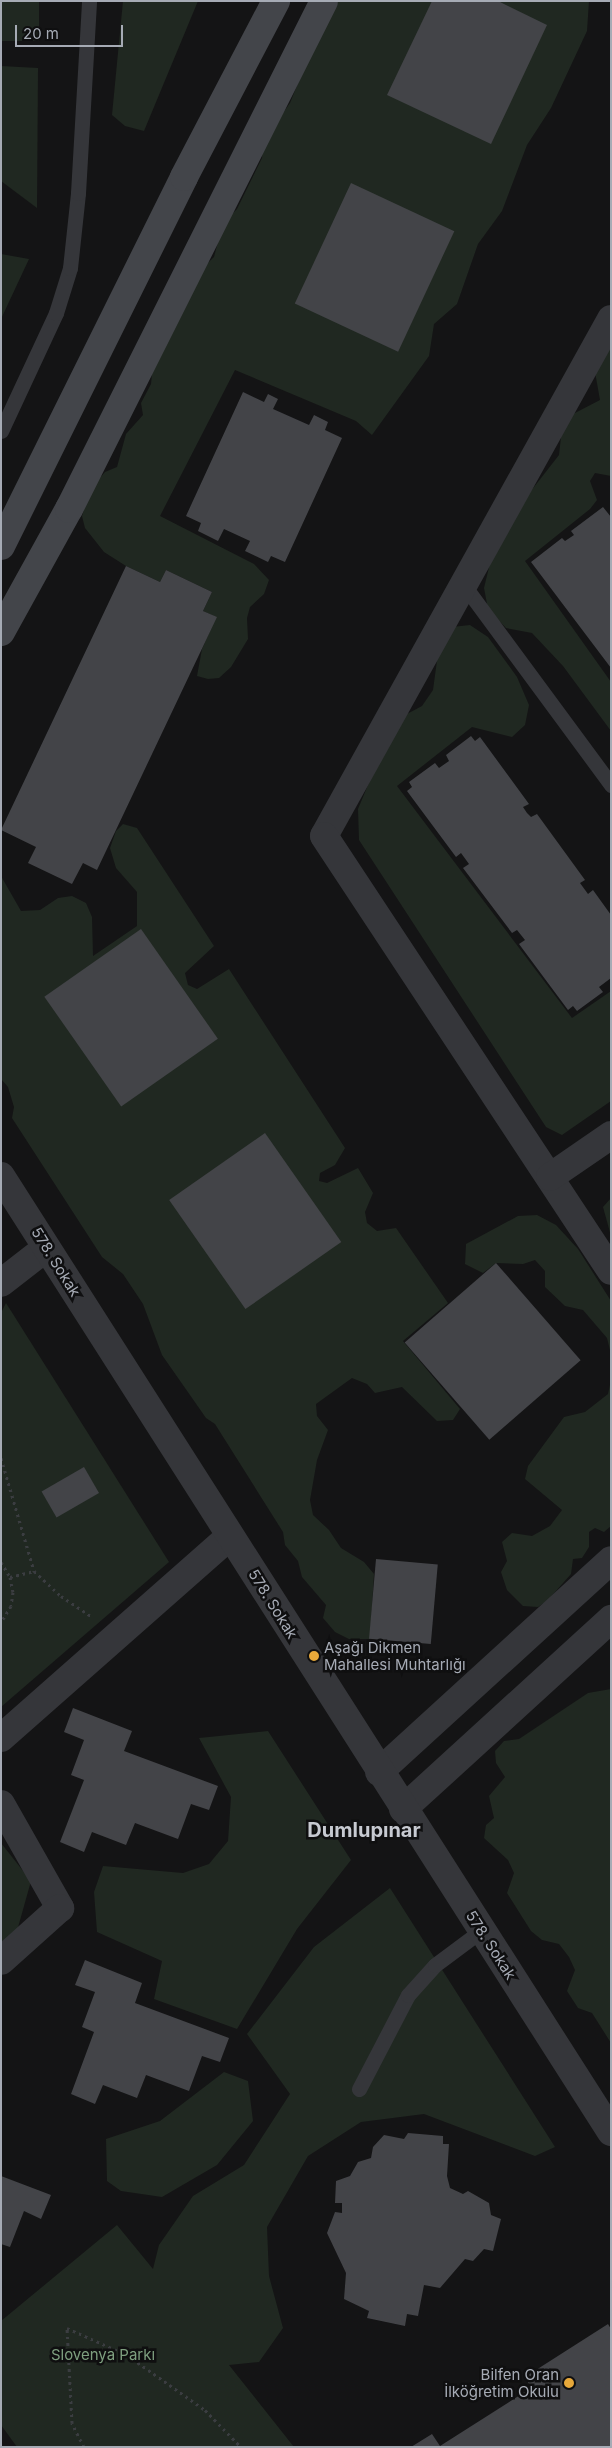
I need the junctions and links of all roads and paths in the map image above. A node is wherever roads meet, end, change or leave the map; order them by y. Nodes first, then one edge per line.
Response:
1 (89, 1) edge
2 (276, 1) edge
3 (324, 1) edge
4 (611, 319) edge
5 (1, 430) edge
6 (1, 546) edge
7 (463, 584) junction
8 (1, 632) edge
9 (611, 786) edge
10 (611, 1135) edge
11 (1, 1176) edge
12 (550, 1176) junction
13 (46, 1248) junction
14 (611, 1271) edge
15 (1, 1283) edge
16 (1, 1458) edge
17 (230, 1536) junction
18 (611, 1560) edge
19 (1, 1562) edge
20 (34, 1571) junction
21 (10, 1577) junction
22 (611, 1619) edge
23 (1, 1622) edge
24 (119, 1634) junction
25 (1, 1738) edge
26 (379, 1772) junction
27 (1, 1804) edge
28 (403, 1809) junction
29 (482, 1930) junction
30 (1, 1961) edge
31 (359, 2089) dead end
32 (611, 2132) edge
33 (84, 2447) edge
34 (241, 2447) edge

1 - 5 lane
2 - 6 main road
3 - 8 main road
4 - 7 street
7 - 9 lane
7 - 12 street
10 - 12 street
11 - 13 street, 578. Sokak
12 - 14 street
13 - 15 street
13 - 17 street, 578. Sokak
16 - 20 path
17 - 24 street
17 - 26 street, 578. Sokak
18 - 26 street
19 - 21 path
20 - 21 path
20 - 24 path
21 - 23 path
22 - 28 street
24 - 25 street
26 - 28 street, 578. Sokak
27 - 30 street
28 - 29 street, 578. Sokak
29 - 31 lane
29 - 32 street, 578. Sokak
33 - 34 path

